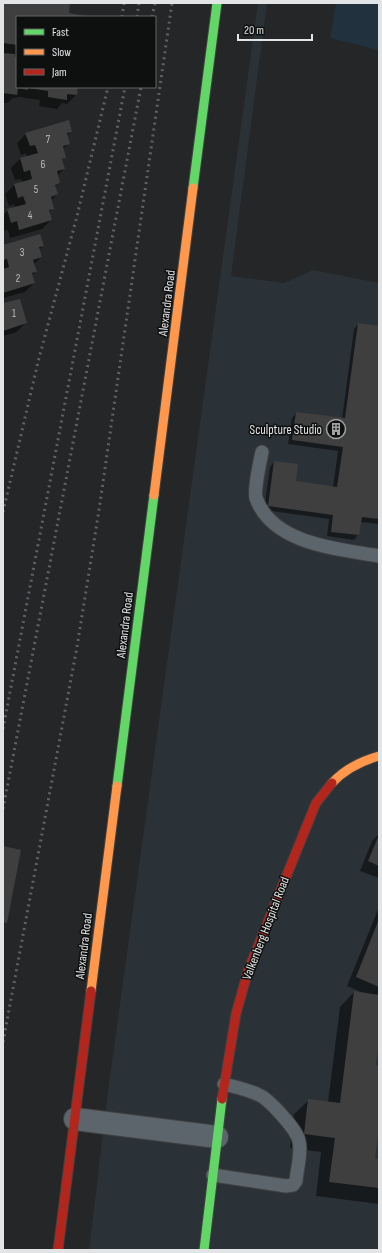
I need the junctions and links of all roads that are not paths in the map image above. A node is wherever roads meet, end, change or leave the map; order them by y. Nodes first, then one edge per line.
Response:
1 (217, 3) edge
2 (262, 452) dead end
3 (379, 556) edge
4 (379, 756) edge
5 (224, 1084) junction
6 (75, 1119) junction
7 (217, 1137) junction
8 (213, 1175) junction
9 (58, 1250) edge
10 (204, 1250) edge

1 - 6 street, Alexandra Road
2 - 3 lane
4 - 5 street, Valkenberg Hospital Road
5 - 7 street, Valkenberg Hospital Road
5 - 8 lane
6 - 7 street
6 - 9 street, Alexandra Road
7 - 8 street, Valkenberg Hospital Road
8 - 10 street, Valkenberg Hospital Road

